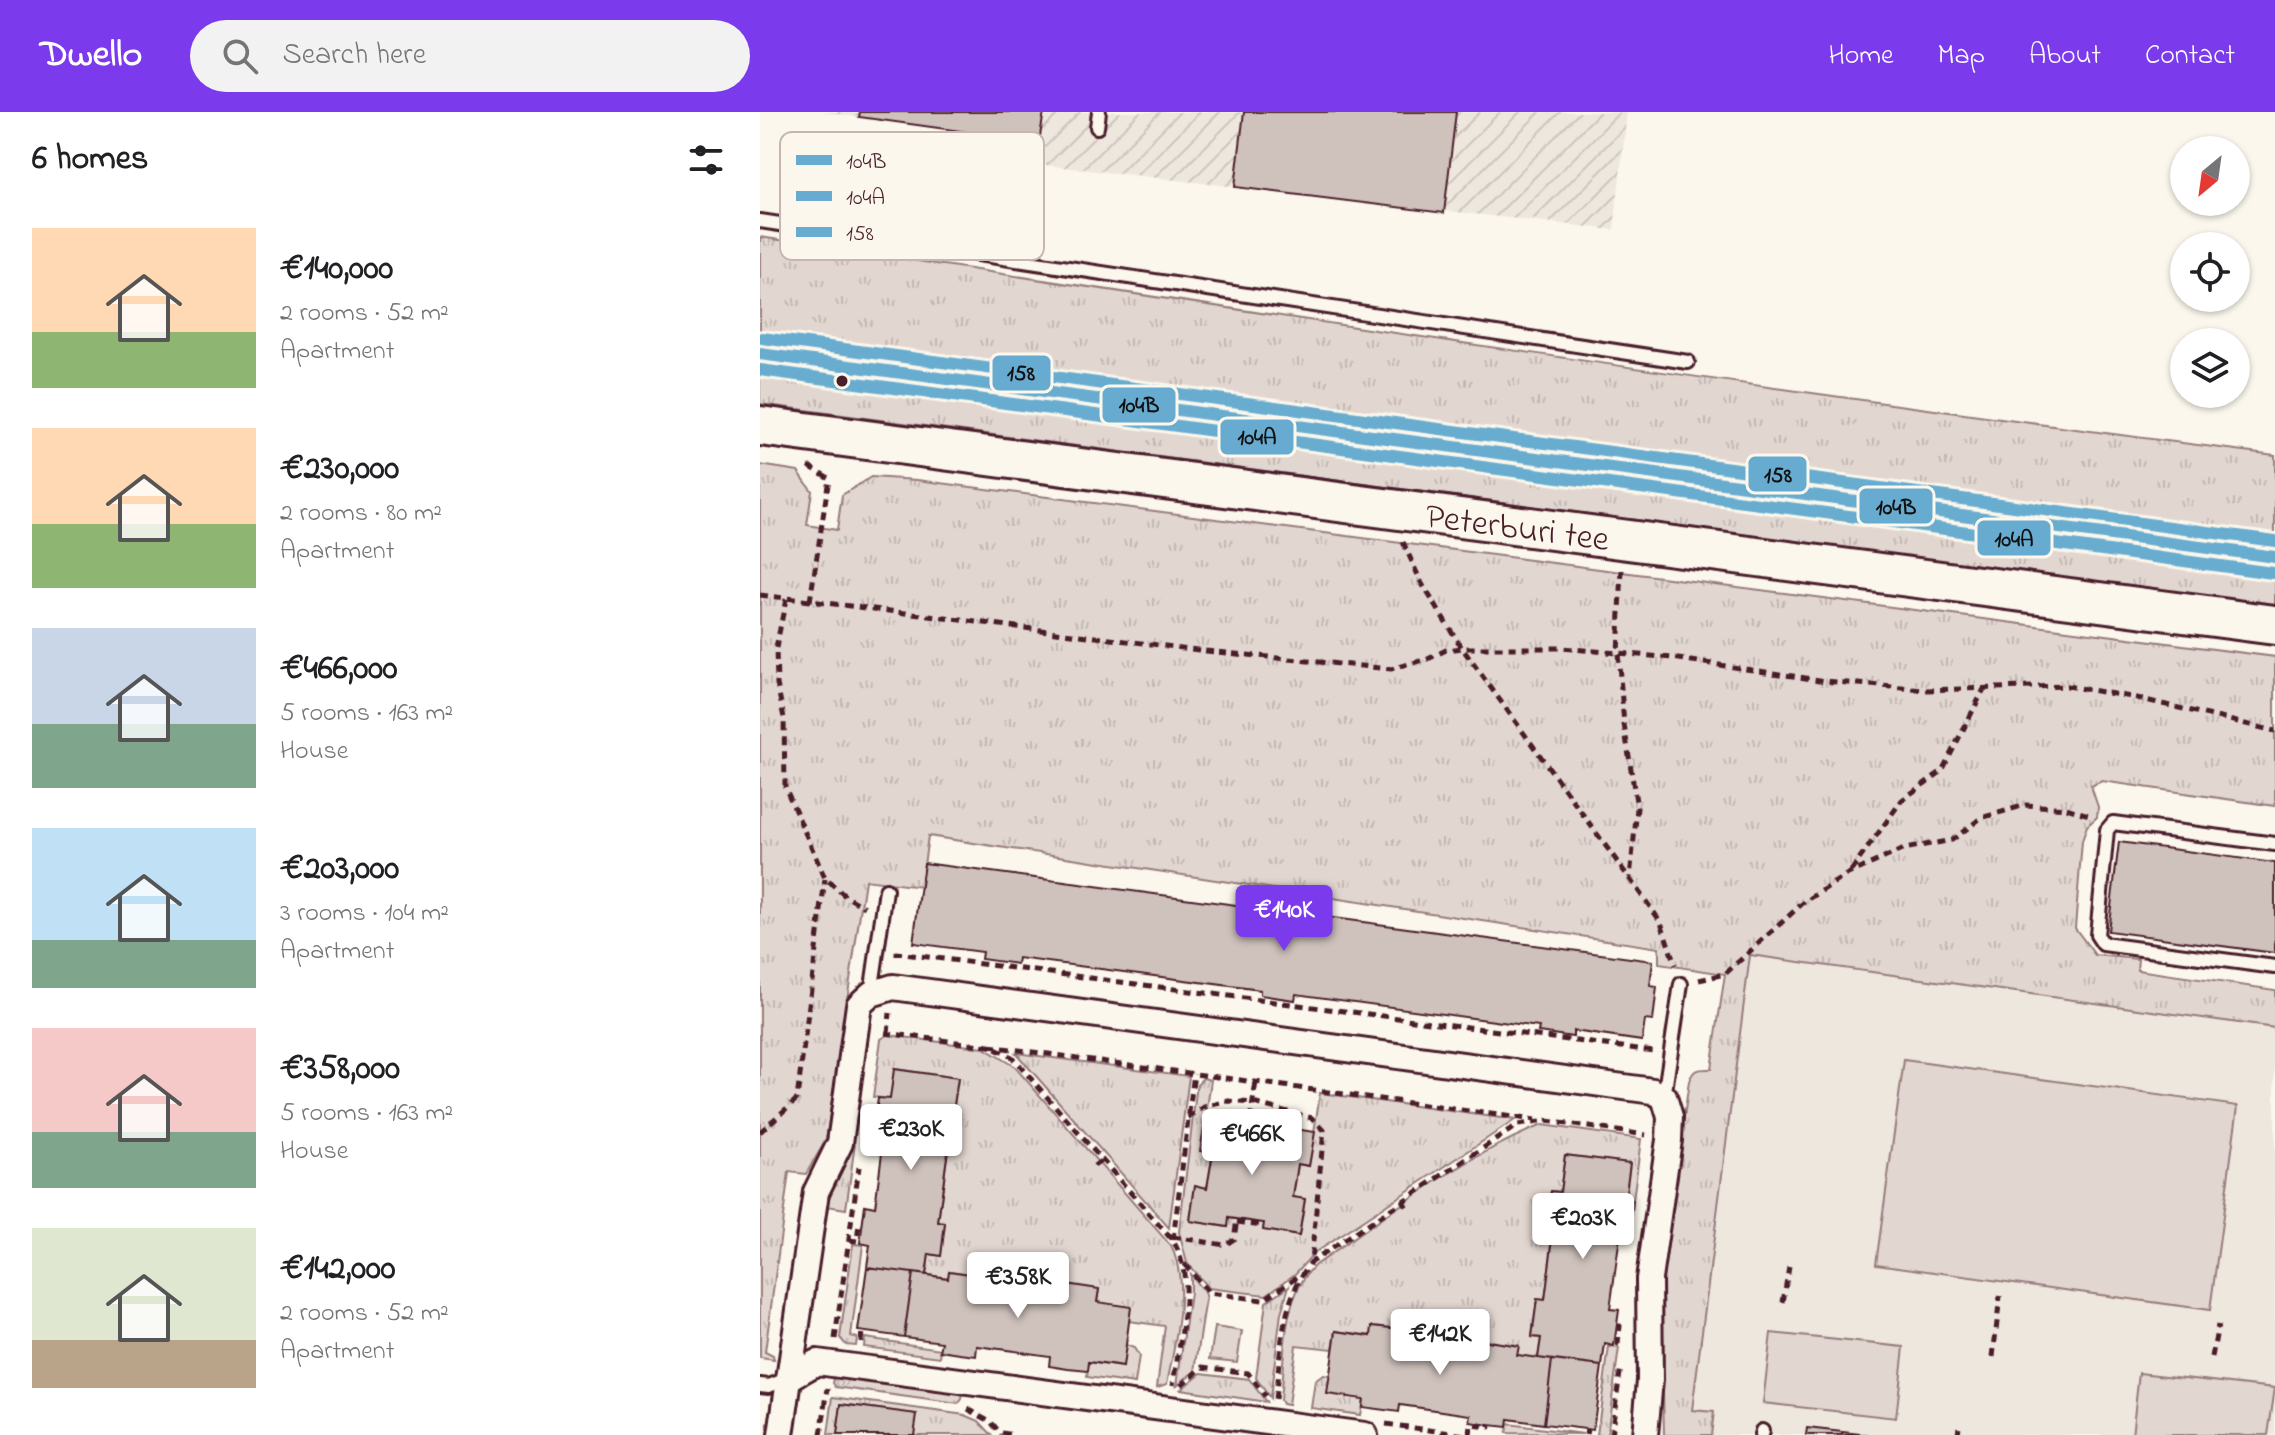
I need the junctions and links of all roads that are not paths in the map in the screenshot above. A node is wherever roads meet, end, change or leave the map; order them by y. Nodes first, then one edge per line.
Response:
1 (1099, 112) edge
2 (1097, 127) dead end
3 (760, 221) edge
4 (780, 224) edge
5 (1017, 260) edge
6 (760, 354) edge
7 (1688, 362) dead end
8 (760, 426) edge
9 (2275, 557) edge
10 (2275, 625) edge
11 (2275, 844) edge
12 (886, 890) dead end
13 (2275, 967) edge
14 (1681, 984) road end
15 (882, 991) junction
16 (1656, 1094) junction
17 (789, 1378) junction
18 (760, 1385) edge
19 (781, 1435) edge
20 (1365, 1435) edge
21 (1645, 1435) edge

1 - 2 lane
3 - 4 lane
5 - 7 lane
6 - 9 highway, Peterburi tee
8 - 10 highway, Peterburi tee
11 - 13 lane
12 - 15 lane
14 - 16 lane
15 - 16 street
15 - 17 street
16 - 21 street
17 - 18 lane
17 - 19 street
17 - 20 street

